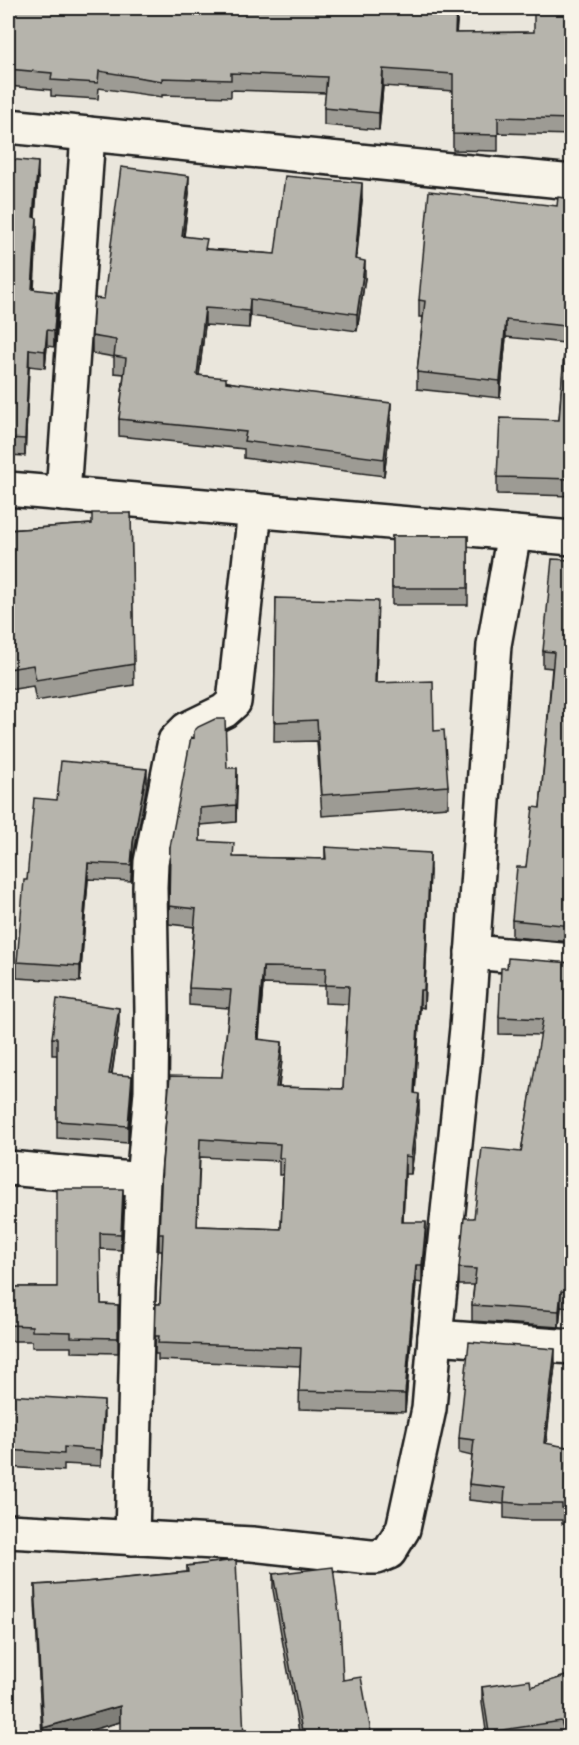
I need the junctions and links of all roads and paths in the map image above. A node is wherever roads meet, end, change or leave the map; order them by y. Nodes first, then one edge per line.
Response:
1 (8, 126) edge
2 (88, 134) junction
3 (572, 182) edge
4 (8, 489) edge
5 (63, 494) junction
6 (255, 510) junction
7 (514, 533) junction
8 (572, 537) edge
9 (472, 952) junction
10 (572, 961) edge
11 (8, 1168) edge
12 (143, 1180) junction
13 (435, 1337) junction
14 (572, 1347) edge
15 (8, 1531) edge
16 (132, 1538) junction

1 - 2 street
2 - 3 street
2 - 5 street
4 - 5 street
5 - 6 street
6 - 7 street
6 - 12 street
7 - 8 street
7 - 9 street
9 - 10 street
9 - 13 street
11 - 12 street
12 - 16 street
13 - 14 street
13 - 16 street
15 - 16 street

